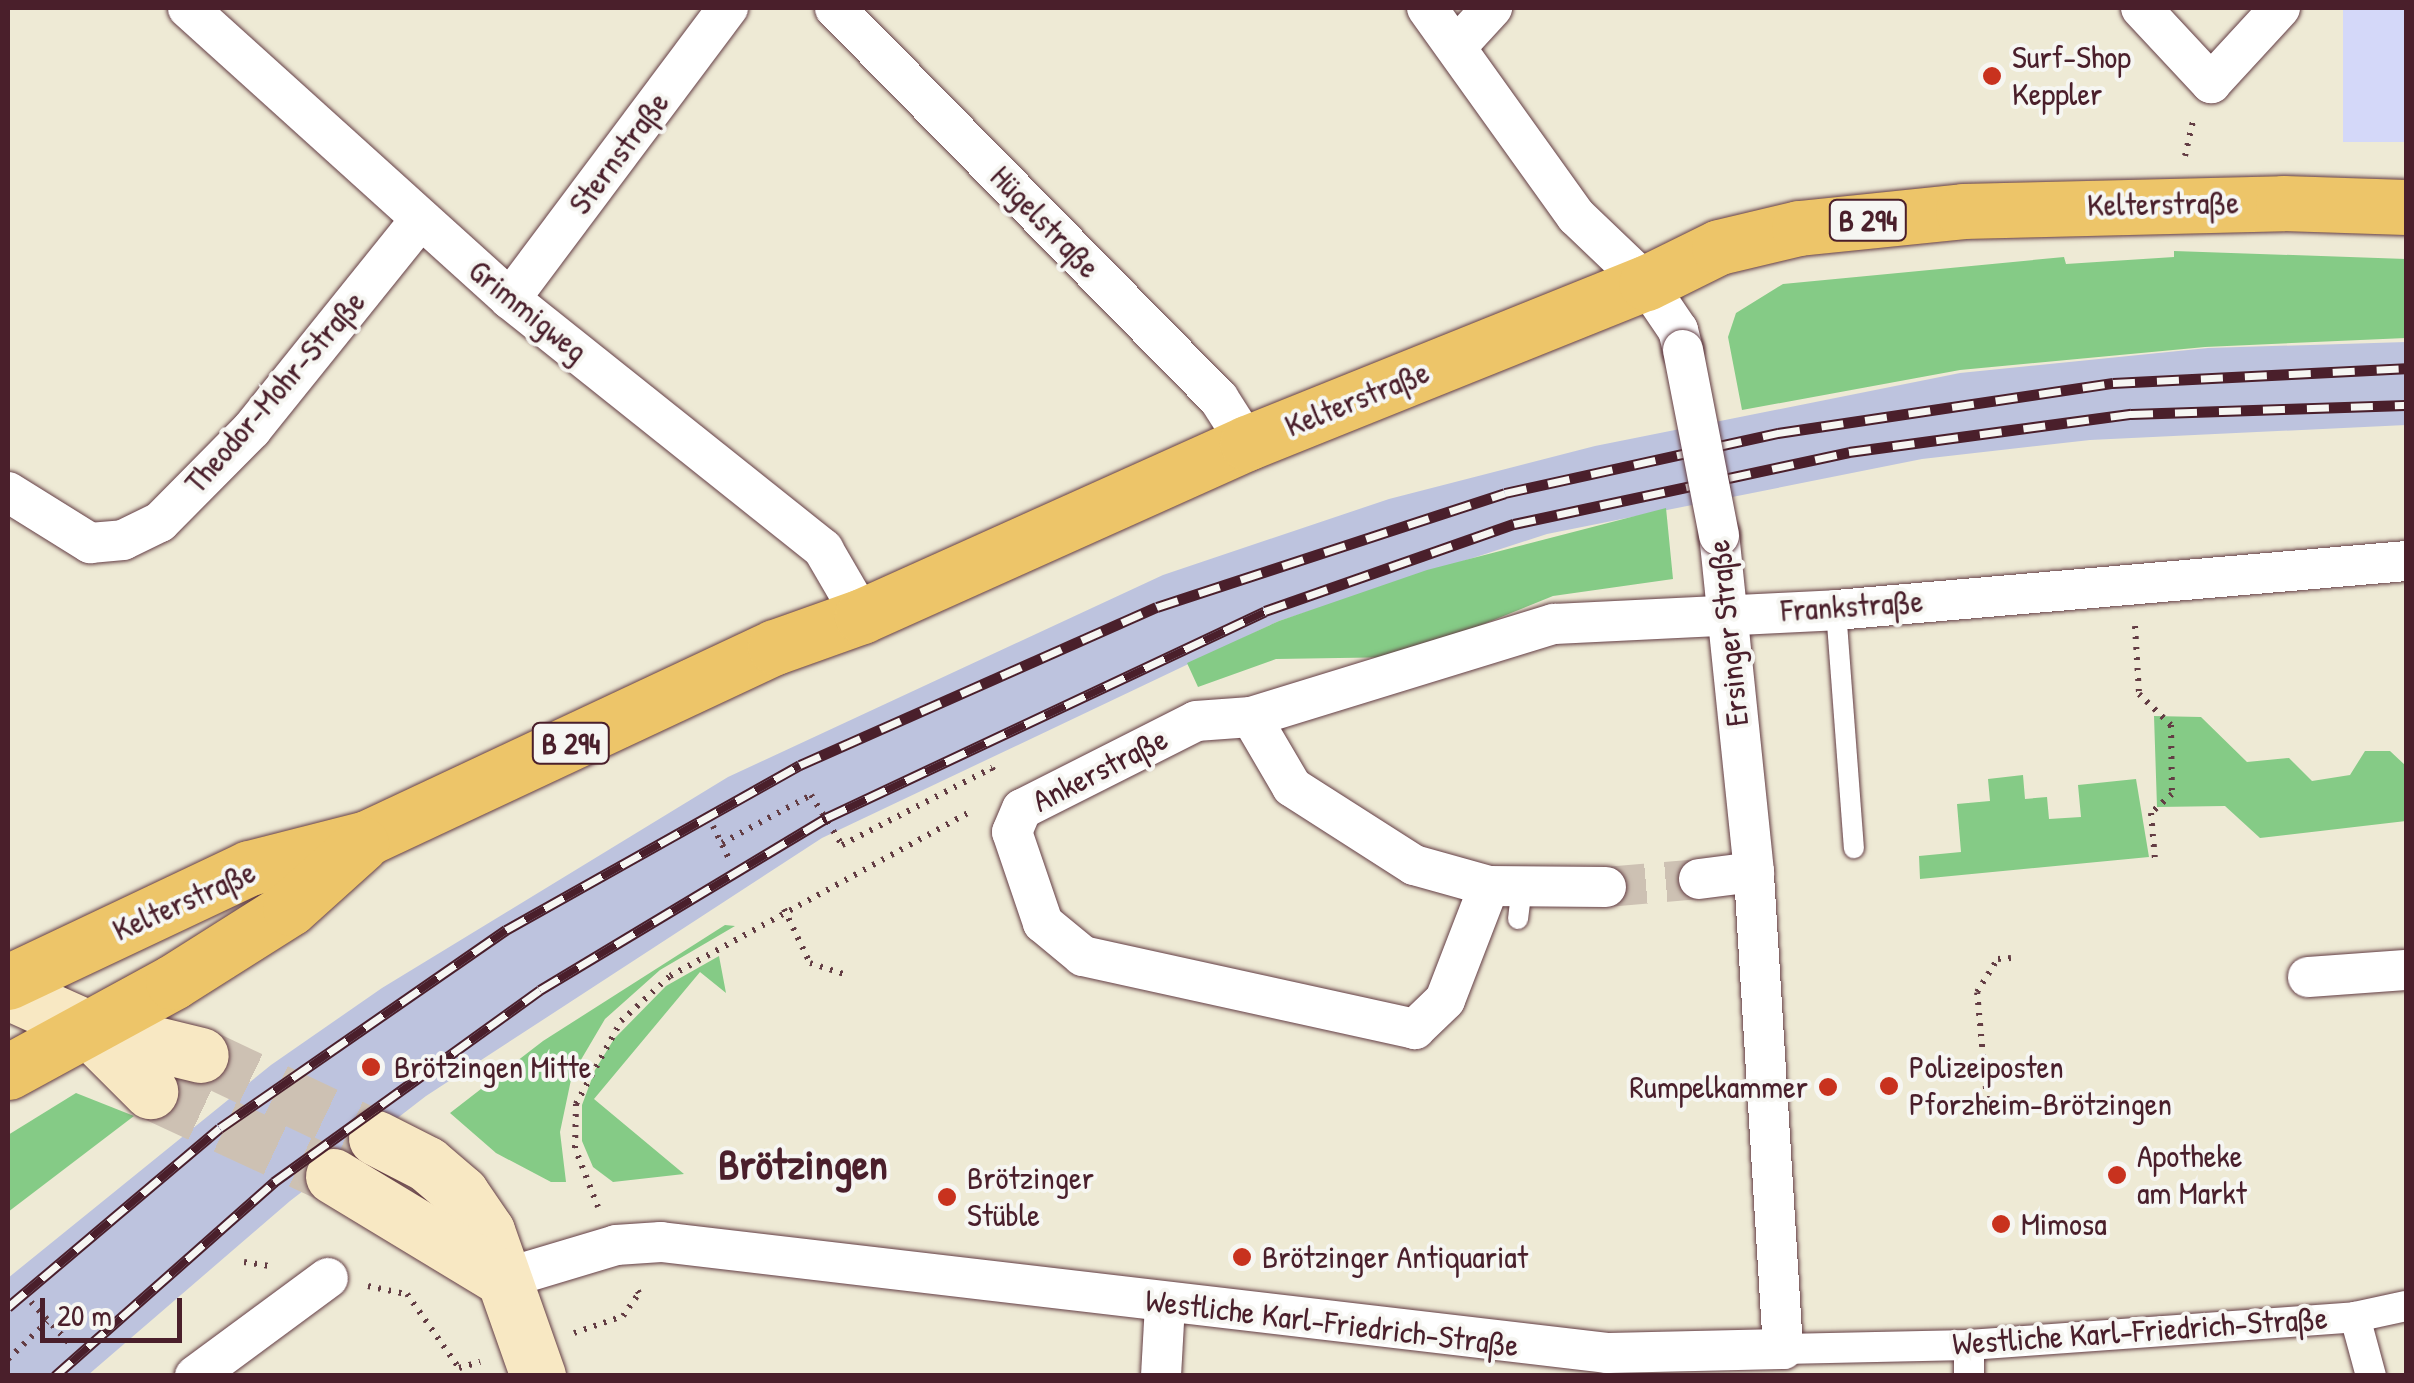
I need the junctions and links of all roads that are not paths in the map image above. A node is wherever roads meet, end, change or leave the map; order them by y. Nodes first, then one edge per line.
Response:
1 (188, 8) edge
2 (728, 8) edge
3 (835, 8) edge
4 (1427, 8) edge
5 (1492, 8) edge
6 (2141, 8) edge
7 (2280, 8) edge
8 (1457, 46) junction
9 (2406, 207) edge
10 (420, 220) junction
11 (1646, 283) junction
12 (510, 299) junction
13 (1247, 443) junction
14 (8, 492) edge
15 (2406, 561) edge
16 (1836, 610) junction
17 (1726, 613) junction
18 (862, 616) junction
19 (1251, 718) junction
20 (367, 838) junction
21 (1854, 848) dead end
22 (1754, 872) junction
23 (1699, 879) tunnel mouth
24 (1606, 886) tunnel mouth
25 (1510, 897) junction
26 (2307, 964) dead end
27 (2406, 970) edge
28 (8, 982) edge
29 (8, 992) edge
30 (86, 1027) junction
31 (202, 1056) tunnel mouth
32 (8, 1072) edge
33 (150, 1090) tunnel mouth
34 (376, 1138) tunnel mouth
35 (333, 1176) tunnel mouth
36 (328, 1278) dead end
37 (504, 1279) junction
38 (1165, 1304) junction
39 (2406, 1306) edge
40 (2355, 1317) junction
41 (1783, 1349) junction
42 (1969, 1360) edge
43 (195, 1376) edge
44 (538, 1376) edge
45 (1161, 1376) edge
46 (2371, 1376) edge

1 - 10 street, Grimmigweg
2 - 12 street, Sternstraße
3 - 13 street, Hügelstraße
4 - 8 street, Ersinger Straße
5 - 8 street
6 - 7 street
8 - 11 street, Ersinger Straße
9 - 11 main road, Kelterstraße / B 294
10 - 12 street, Grimmigweg
10 - 14 street, Theodor-Mohr-Straße
11 - 13 main road, Kelterstraße / B 294
11 - 17 street, Ersinger Straße, bridge
12 - 18 street, Grimmigweg
13 - 18 main road, Kelterstraße / B 294
15 - 16 street, Frankstraße
16 - 17 street, Frankstraße
16 - 21 lane
17 - 19 street, Frankstraße
17 - 22 street, Ersinger Straße
18 - 20 main road, Kelterstraße / B 294
19 - 25 street
19 - 25 street, Ankerstraße
20 - 28 main road, Kelterstraße / B 294
20 - 30 main road, Kelterstraße / B 294
22 - 23 street
22 - 41 street, Ersinger Straße
24 - 25 street
26 - 27 street
29 - 30 main road
30 - 31 main road
30 - 32 main road, B 294
30 - 33 main road
34 - 37 main road
35 - 37 main road
36 - 43 street
37 - 38 street, Westliche Karl-Friedrich-Straße
37 - 44 main road
38 - 41 street, Westliche Karl-Friedrich-Straße
38 - 45 street
39 - 40 street, Westliche Karl-Friedrich-Straße
40 - 42 street, Westliche Karl-Friedrich-Straße
40 - 46 street
41 - 42 street, Westliche Karl-Friedrich-Straße

